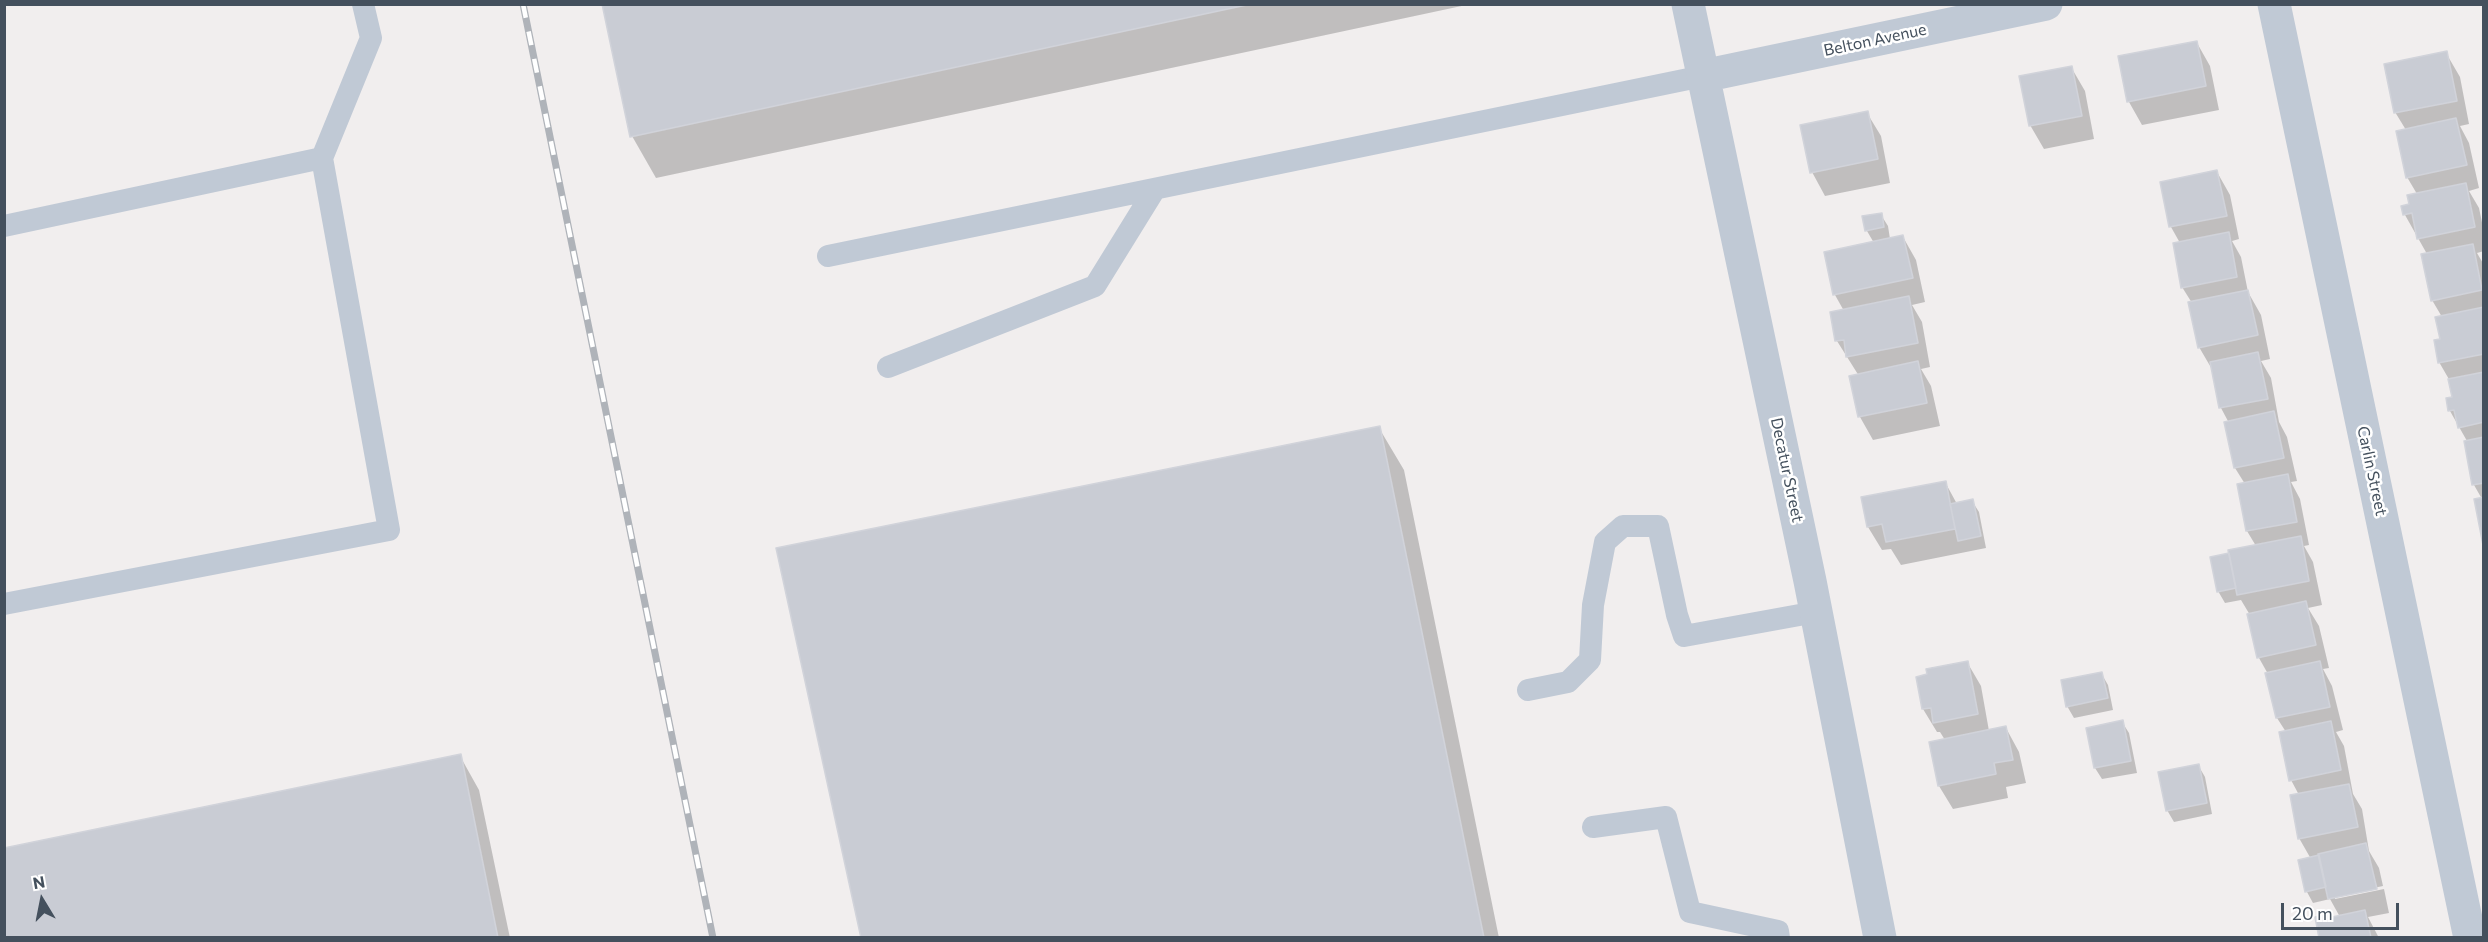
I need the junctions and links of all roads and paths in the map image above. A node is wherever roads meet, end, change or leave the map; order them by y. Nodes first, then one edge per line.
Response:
1 (363, 4) edge
2 (1688, 4) edge
3 (2046, 4) edge
4 (2274, 4) edge
5 (1703, 76) junction
6 (322, 158) junction
7 (1155, 189) junction
8 (4, 226) edge
9 (828, 256) dead end
10 (888, 367) dead end
11 (4, 604) edge
12 (1816, 612) junction
13 (1528, 690) dead end
14 (1593, 827) dead end
15 (1779, 938) edge
16 (1880, 938) edge
17 (2470, 938) edge

1 - 6 lane
2 - 5 street, Decatur Street
3 - 5 street, Belton Avenue
4 - 17 street, Carlin Street
5 - 7 lane
5 - 12 street, Decatur Street
6 - 8 lane
6 - 11 lane
7 - 9 lane
7 - 10 lane
12 - 13 lane
12 - 16 street, Decatur Street
14 - 15 lane

